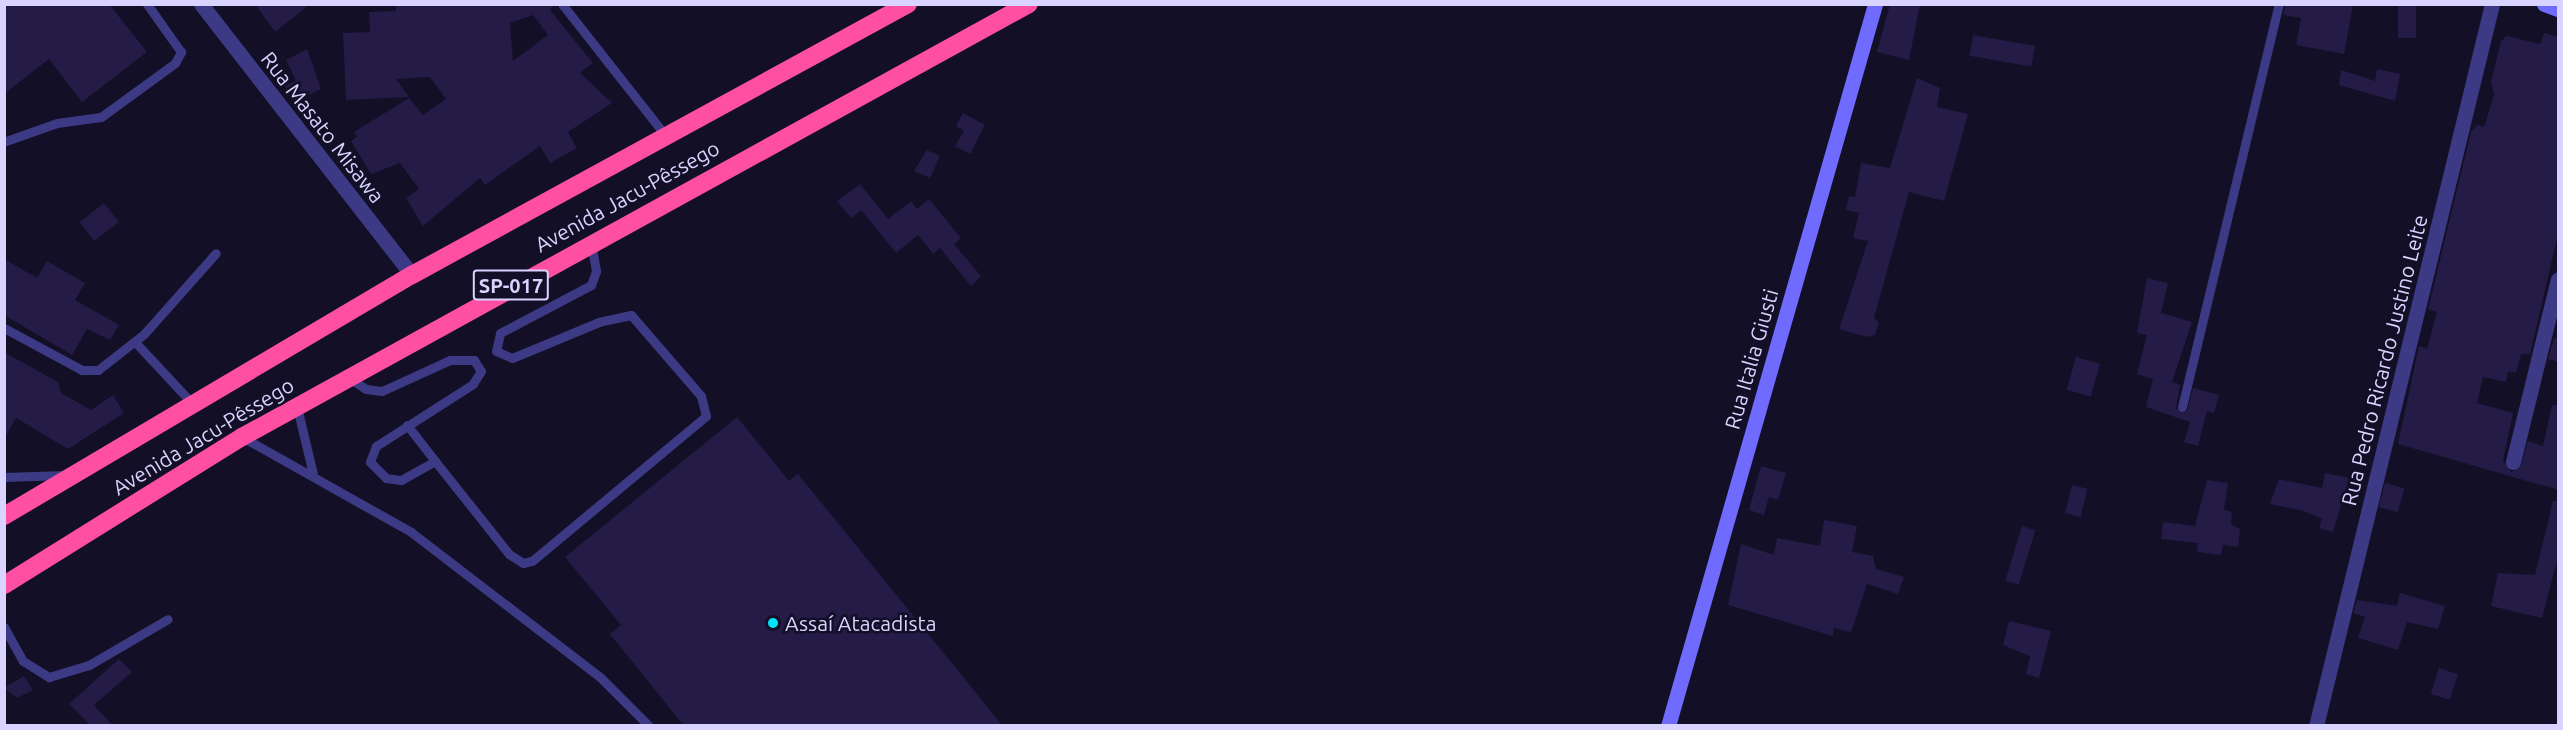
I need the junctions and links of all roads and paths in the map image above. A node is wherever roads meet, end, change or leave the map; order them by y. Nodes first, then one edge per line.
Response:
1 (147, 4) edge
2 (201, 4) edge
3 (562, 4) edge
4 (908, 4) edge
5 (1029, 4) edge
6 (1875, 4) edge
7 (2279, 4) edge
8 (2492, 4) edge
9 (2544, 4) edge
10 (2559, 9) edge
11 (666, 136) junction
12 (6, 141) dead end
13 (590, 242) junction
14 (216, 254) dead end
15 (412, 275) junction
16 (2559, 279) edge
17 (4, 328) edge
18 (135, 342) junction
19 (348, 377) junction
20 (191, 402) junction
21 (297, 406) junction
22 (2182, 407) dead end
23 (407, 425) junction
24 (242, 437) junction
25 (435, 461) junction
26 (2513, 462) dead end
27 (313, 474) junction
28 (70, 475) junction
29 (4, 477) edge
30 (4, 516) edge
31 (4, 585) edge
32 (168, 619) dead end
33 (4, 627) edge
34 (649, 726) edge
35 (1668, 726) edge
36 (2316, 726) edge

1 - 12 lane
2 - 15 street, Rua Masato Misawa
3 - 11 lane
4 - 11 highway, Avenida Jacu-Pêssego / SP-017
5 - 13 highway, Avenida Jacu-Pêssego / SP-017
6 - 35 street, Rua Italia Giusti
7 - 22 lane
8 - 36 street, Rua Pedro Ricardo Justino Leite
9 - 10 street
11 - 15 highway, Avenida Jacu-Pêssego / SP-017
13 - 19 highway, Avenida Jacu-Pêssego / SP-017
13 - 25 lane
14 - 18 lane
15 - 20 highway, Avenida Jacu-Pêssego / SP-017
16 - 26 street
17 - 18 lane
18 - 20 lane
19 - 21 highway, Avenida Jacu-Pêssego / SP-017
19 - 23 lane
20 - 28 highway, Avenida Jacu-Pêssego / SP-017
21 - 24 highway, Avenida Jacu-Pêssego / SP-017
21 - 27 lane
23 - 25 lane
23 - 25 lane
24 - 27 lane
24 - 31 highway, Avenida Jacu-Pêssego / SP-017
27 - 34 lane
28 - 29 lane
28 - 30 highway, Avenida Jacu-Pêssego / SP-017
32 - 33 lane

